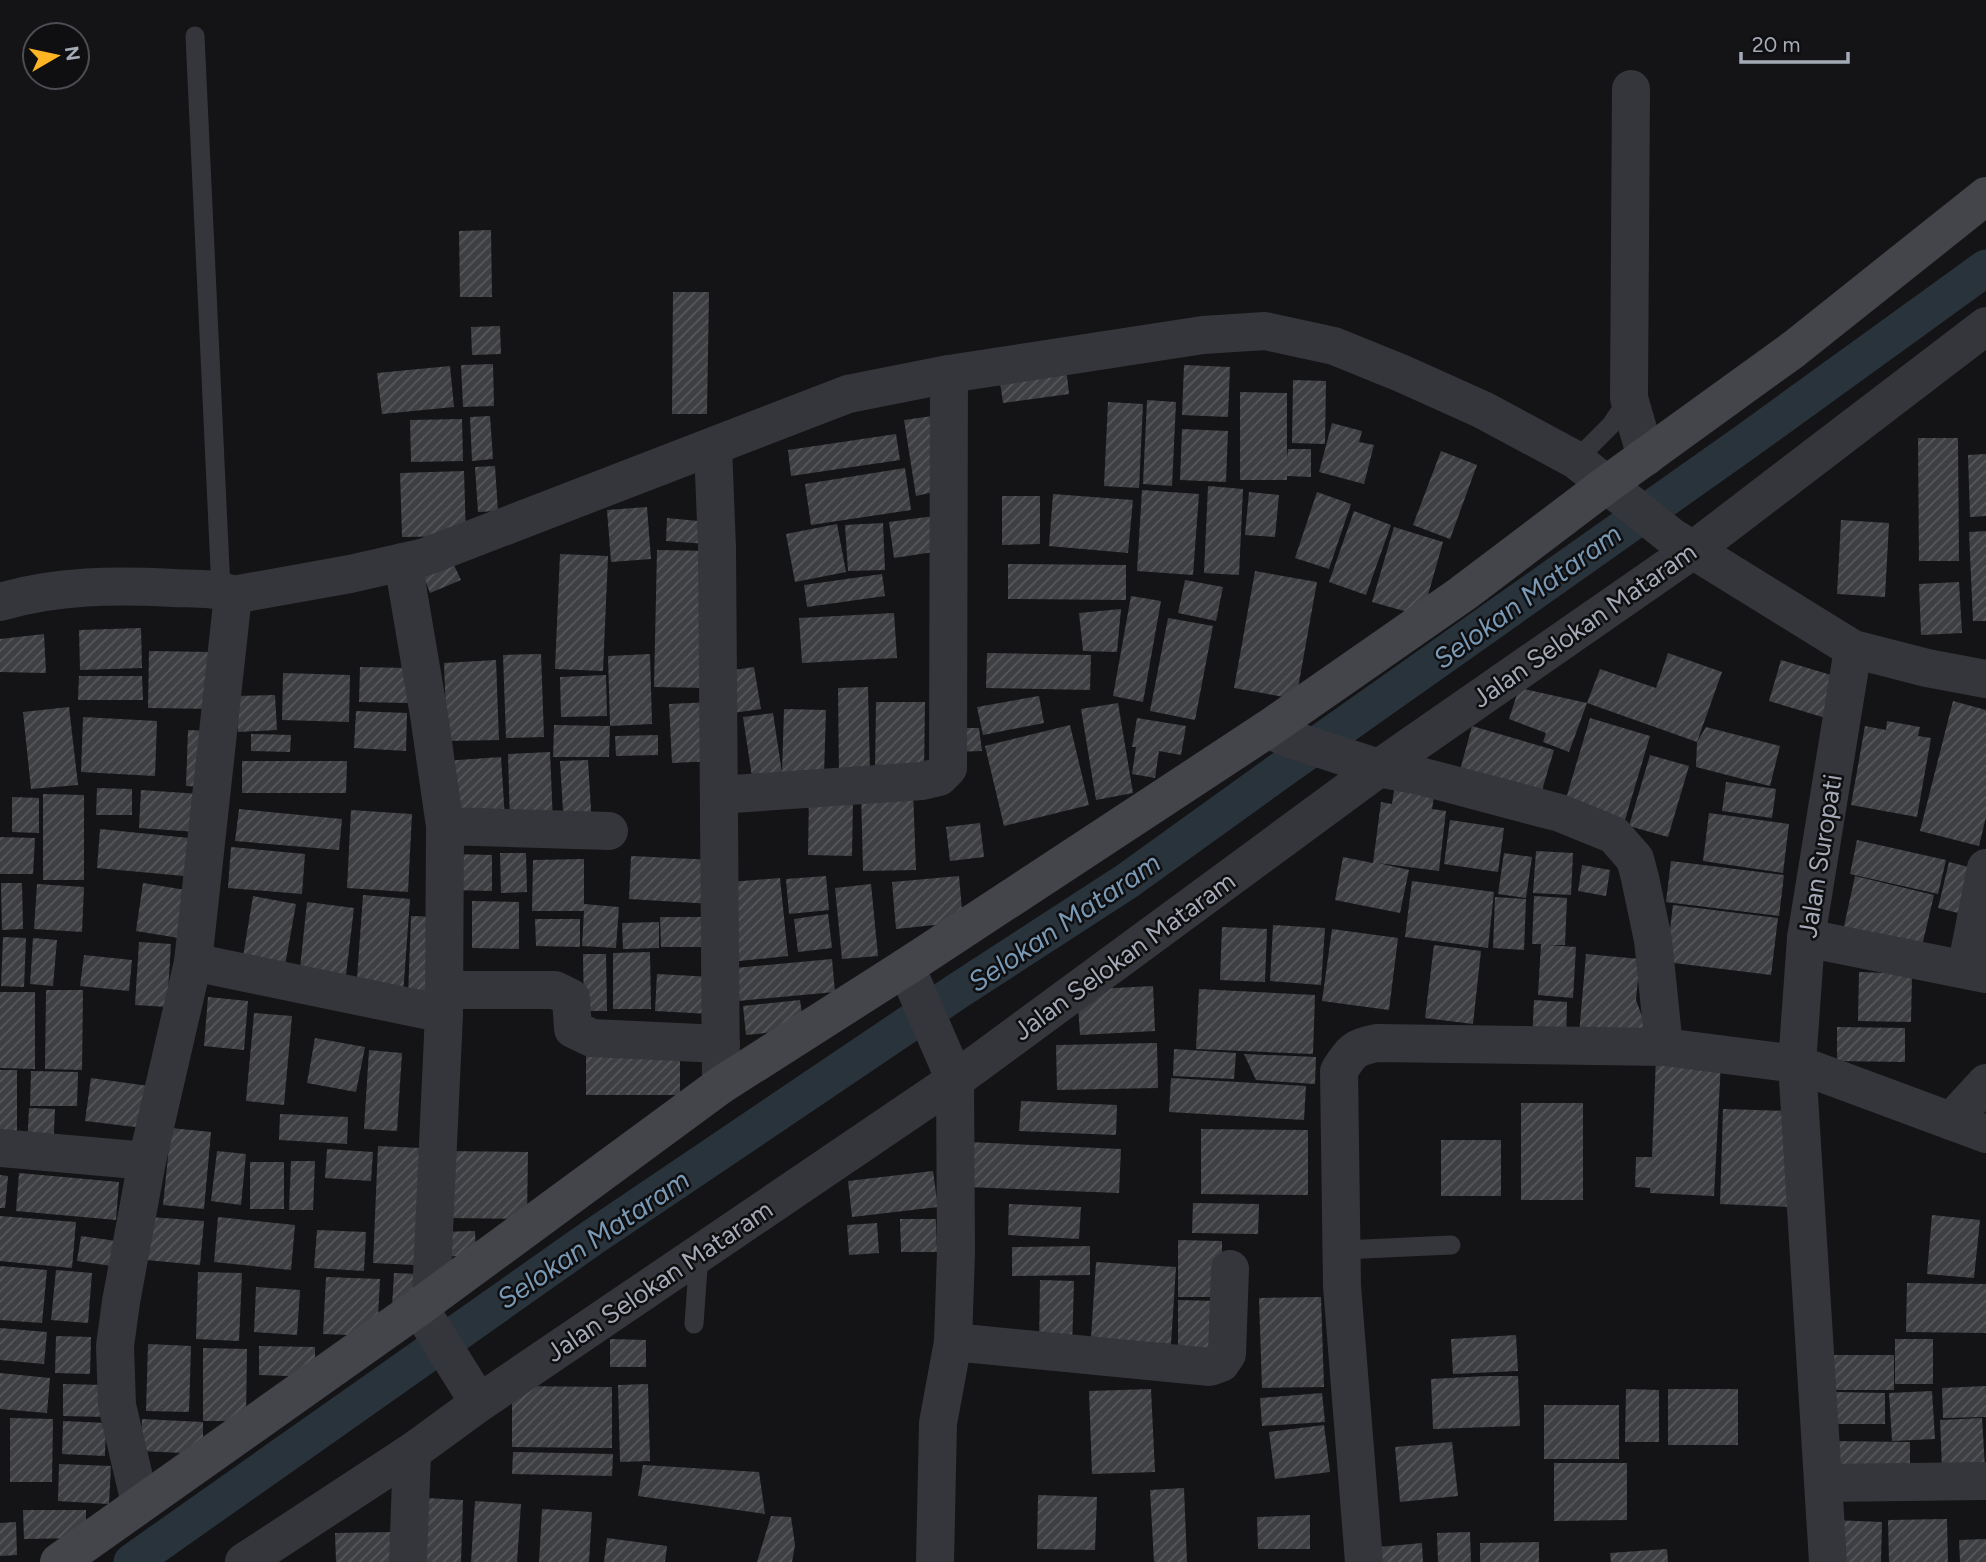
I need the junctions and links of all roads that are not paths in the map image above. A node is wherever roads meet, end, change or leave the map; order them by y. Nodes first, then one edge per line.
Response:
1 (195, 36) dead end
2 (1630, 89) dead end
3 (1986, 196) edge
4 (1986, 326) edge
5 (949, 374) junction
6 (1629, 398) junction
7 (713, 447) junction
8 (1646, 457) junction
9 (1576, 460) junction
10 (1612, 490) junction
11 (1683, 543) junction
12 (402, 562) junction
13 (227, 592) junction
14 (0, 602) edge
15 (1853, 649) junction
16 (1986, 679) edge
17 (1278, 734) junction
18 (1375, 766) junction
19 (719, 795) junction
20 (445, 826) junction
21 (609, 831) dead end
22 (1986, 868) edge
23 (1805, 938) junction
24 (193, 962) junction
25 (906, 967) junction
26 (1976, 972) edge
27 (445, 1002) junction
28 (721, 1044) junction
29 (1664, 1047) junction
30 (1797, 1064) junction
31 (951, 1071) junction
32 (1986, 1083) edge
33 (721, 1085) junction
34 (1969, 1127) edge
35 (0, 1148) edge
36 (147, 1161) junction
37 (1451, 1245) dead end
38 (1342, 1250) junction
39 (699, 1254) junction
40 (1230, 1269) dead end
41 (427, 1310) junction
42 (694, 1324) dead end
43 (953, 1342) junction
44 (474, 1395) junction
45 (412, 1452) junction
46 (1986, 1481) edge
47 (1824, 1483) junction
48 (140, 1503) junction
49 (59, 1562) edge
50 (244, 1562) edge
51 (408, 1562) edge
52 (935, 1562) edge
53 (1364, 1562) edge
54 (1828, 1562) edge

1 - 13 lane
2 - 6 street
3 - 8 street
4 - 11 street, Jalan Selokan Mataram
5 - 7 street
5 - 9 street
5 - 19 street
6 - 8 street
6 - 9 lane
7 - 12 street
7 - 19 street
8 - 10 street
9 - 10 street
10 - 11 street
10 - 17 street
11 - 15 street
11 - 18 street, Jalan Selokan Mataram
12 - 13 street
12 - 20 street
13 - 14 street
13 - 24 street
15 - 16 street
15 - 23 street, Jalan Suropati
17 - 18 street
17 - 25 street
18 - 29 street
18 - 31 street, Jalan Selokan Mataram
19 - 28 street
20 - 21 street
20 - 27 street
22 - 26 street
23 - 26 street
23 - 30 street, Jalan Suropati
24 - 27 street
24 - 36 street
25 - 31 street
25 - 33 street
27 - 28 street
27 - 41 street
28 - 33 street
29 - 30 street
29 - 38 street
30 - 34 street
30 - 47 street, Jalan Suropati
31 - 39 street, Jalan Selokan Mataram
31 - 43 street
32 - 34 street
33 - 41 street
35 - 36 street
36 - 48 street
37 - 38 lane
38 - 53 street
39 - 42 lane
39 - 44 street, Jalan Selokan Mataram
40 - 43 street
41 - 44 street
41 - 48 street
43 - 52 street
44 - 45 street, Jalan Selokan Mataram
45 - 50 street, Jalan Selokan Mataram
45 - 51 street
46 - 47 street
47 - 54 street, Jalan Suropati
48 - 49 street

